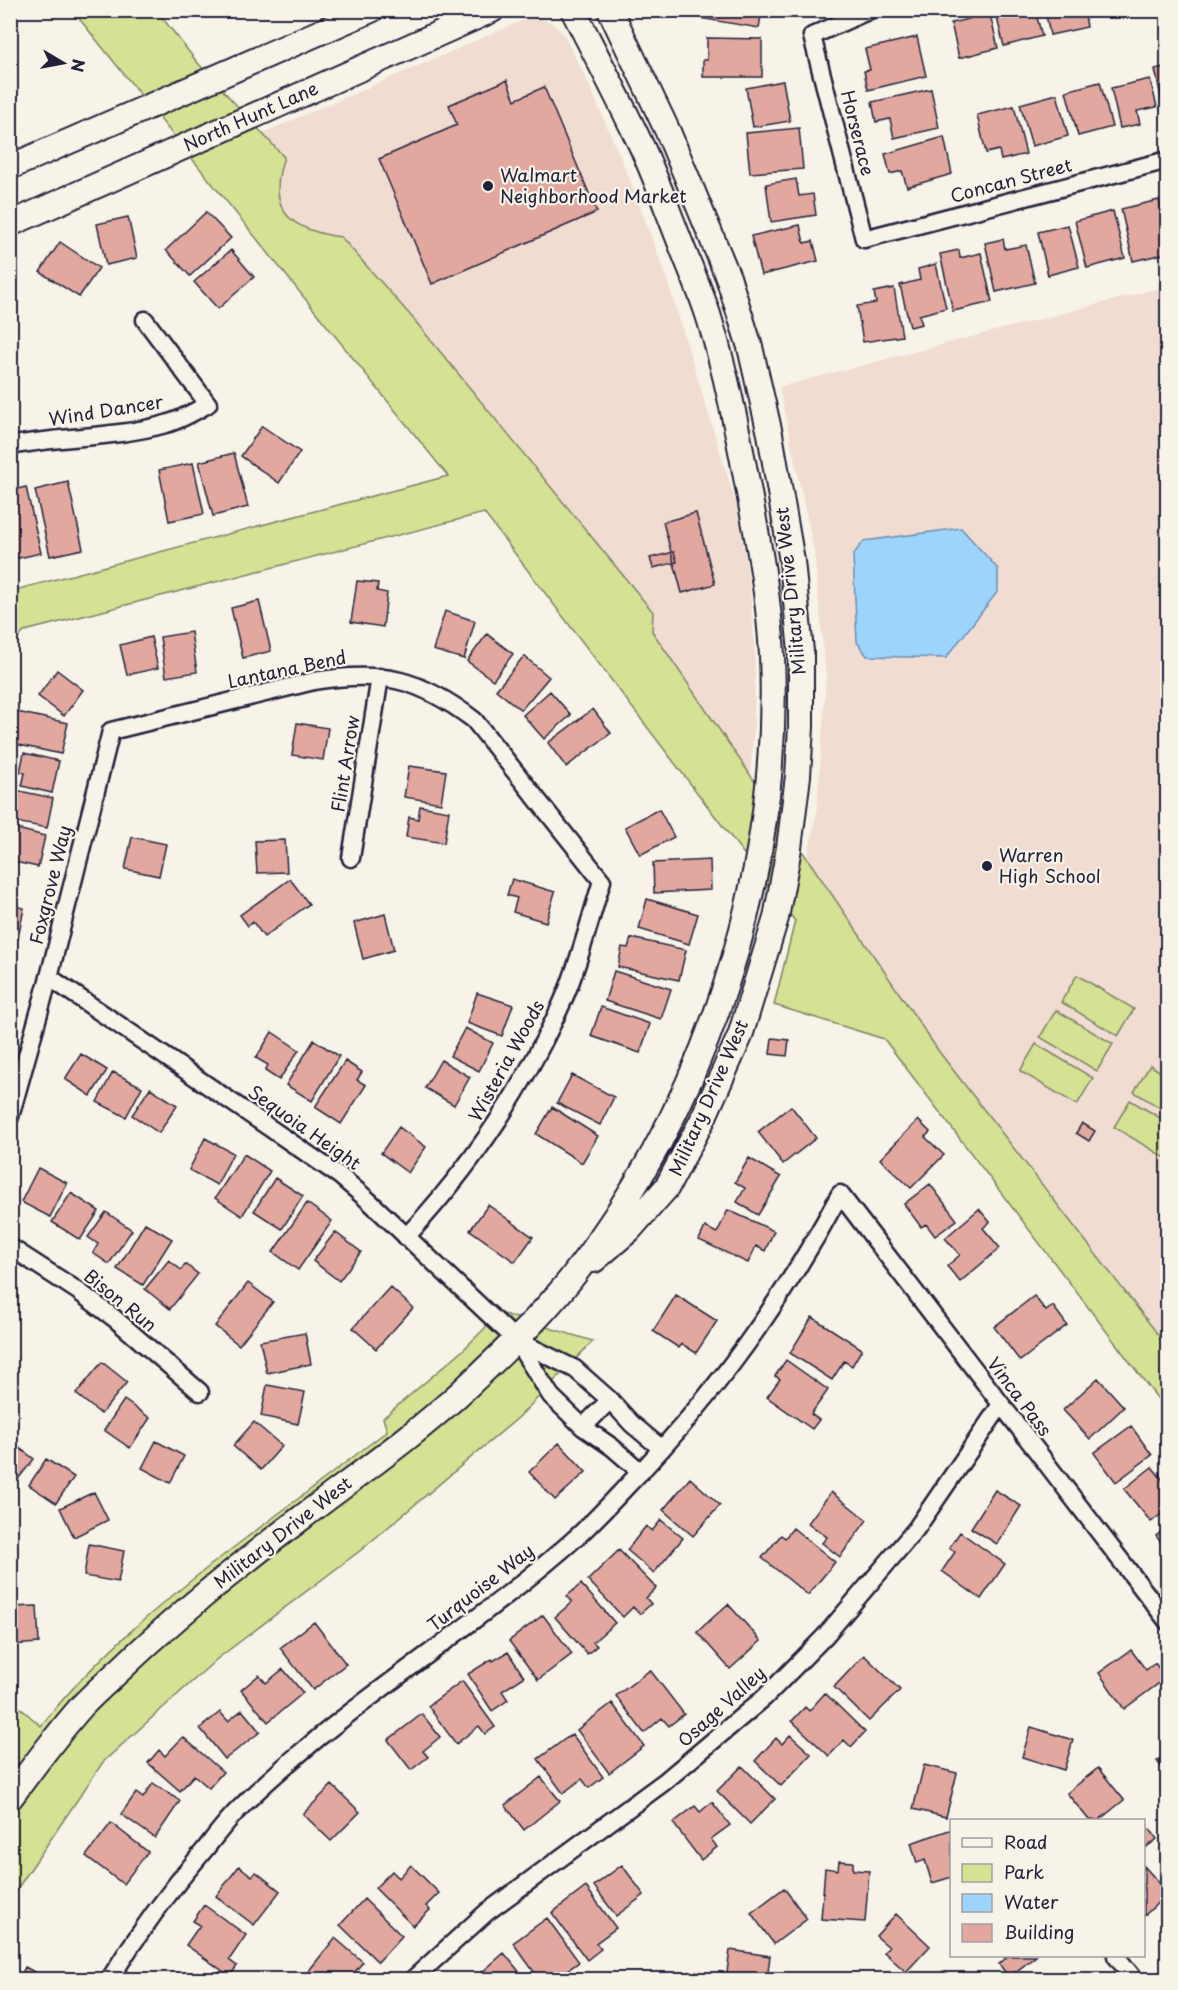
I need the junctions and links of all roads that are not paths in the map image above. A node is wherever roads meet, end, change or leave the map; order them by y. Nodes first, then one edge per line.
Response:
1 (371, 10) edge
2 (492, 10) edge
3 (573, 10) edge
4 (610, 10) edge
5 (870, 10) edge
6 (1167, 160) edge
7 (10, 167) edge
8 (10, 224) edge
9 (864, 239) joint
10 (145, 320) dead end
11 (770, 434) junction
12 (739, 442) junction
13 (10, 446) edge
14 (380, 676) junction
15 (111, 731) joint
16 (351, 858) dead end
17 (602, 881) joint
18 (49, 977) junction
19 (10, 1118) edge
20 (840, 1194) joint
21 (406, 1238) junction
22 (10, 1247) edge
23 (569, 1281) junction
24 (515, 1339) junction
25 (200, 1392) dead end
26 (610, 1400) junction
27 (1000, 1406) junction
28 (583, 1427) junction
29 (662, 1449) junction
30 (641, 1472) junction
31 (1167, 1622) edge
32 (10, 1798) edge
33 (1117, 1957) edge
34 (109, 1980) edge
35 (412, 1980) edge
36 (1135, 1980) edge

1 - 7 main road
2 - 8 main road, North Hunt Lane
3 - 12 main road, Military Drive West
4 - 11 main road, Military Drive West
5 - 9 street, Horserace
6 - 9 street, Concan Street
10 - 13 street, Wind Dancer
11 - 12 street
11 - 23 main road, Military Drive West
12 - 23 main road, Military Drive West
14 - 15 street, Lantana Bend
14 - 16 street, Flint Arrow
14 - 17 street, Lantana Bend
15 - 18 street, Foxgrove Way
17 - 21 street, Wisteria Woods
18 - 19 street, Foxgrove Way
18 - 21 street, Sequoia Height
20 - 27 street, Vinca Pass
20 - 29 street, Turquoise Way
21 - 24 street, Sequoia Height
22 - 25 street, Bison Run
23 - 24 main road, Military Drive West
24 - 26 street, Sequoia Height
24 - 28 street, Sequoia Height
24 - 32 main road, Military Drive West
26 - 28 street
26 - 29 street, Sequoia Height
27 - 31 street, Vinca Pass
27 - 35 street, Osage Valley
28 - 30 street, Sequoia Height
29 - 30 street, Turquoise Way
30 - 34 street, Turquoise Way
33 - 36 street

